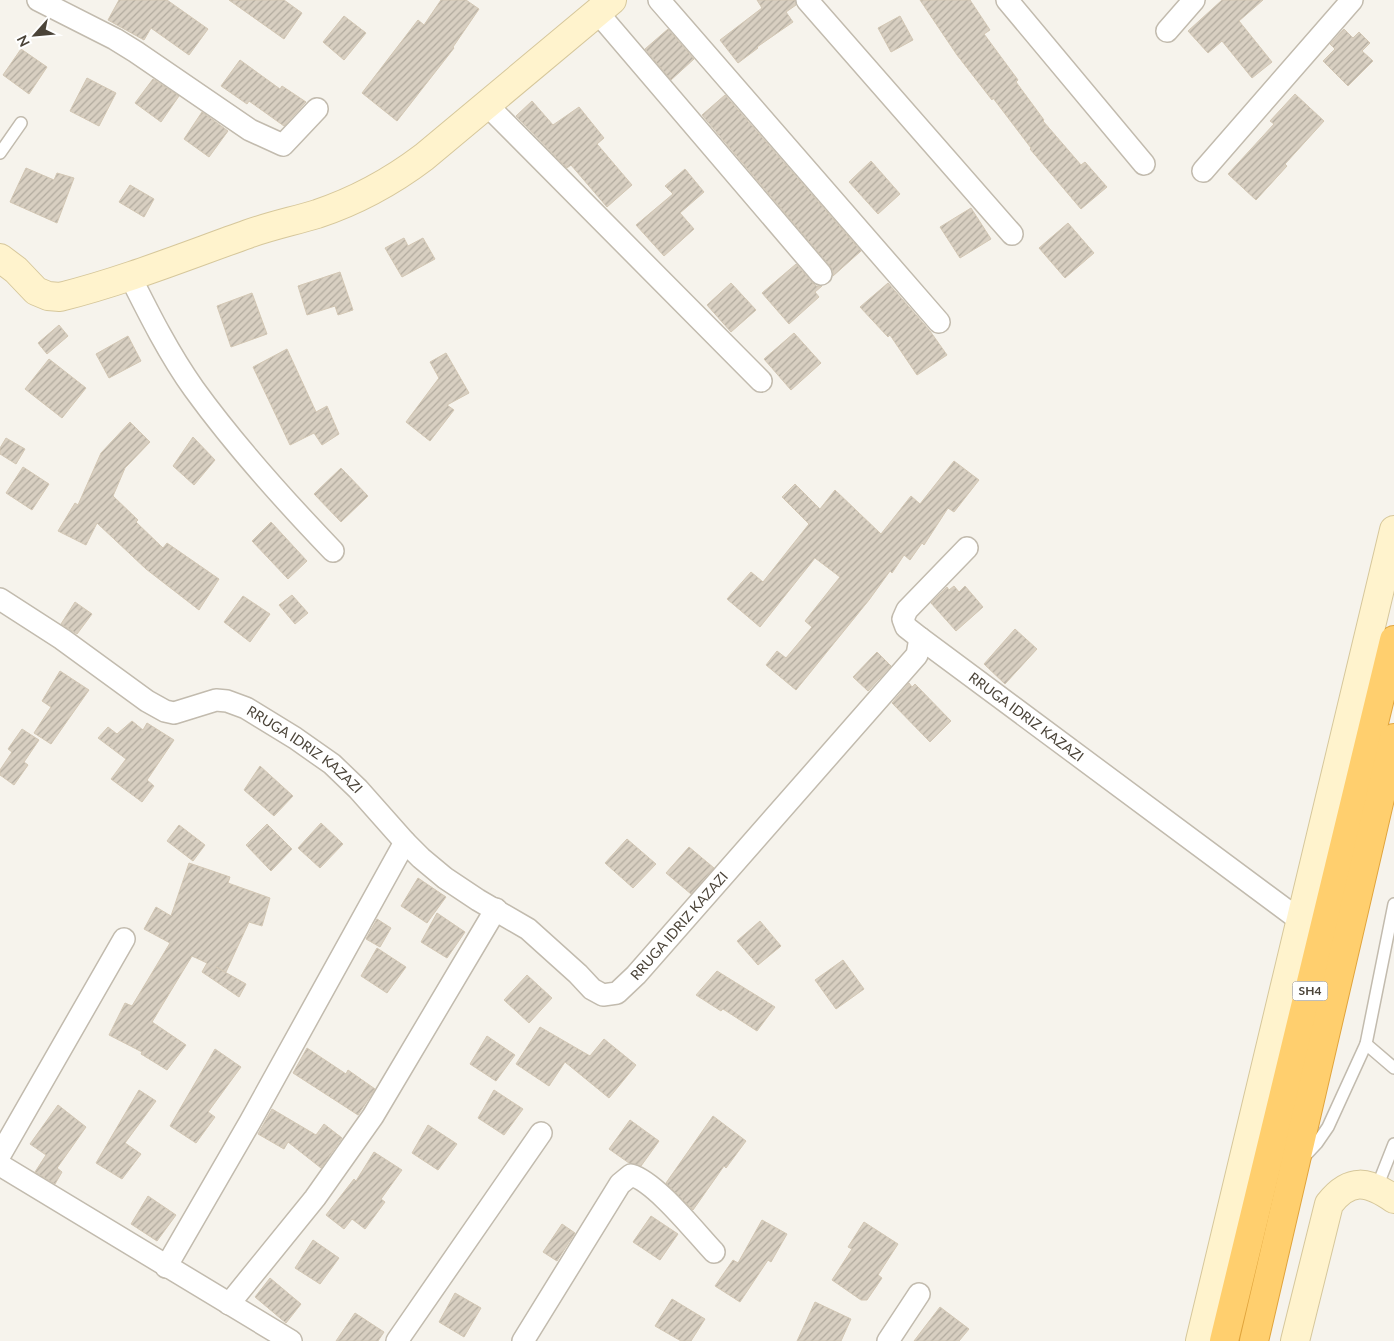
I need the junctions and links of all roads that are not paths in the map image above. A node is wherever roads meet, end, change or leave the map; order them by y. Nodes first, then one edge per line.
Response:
1 (38, 0) edge
2 (660, 0) edge
3 (807, 0) edge
4 (1007, 0) edge
5 (1194, 0) edge
6 (1352, 0) edge
7 (605, 6) edge
8 (1167, 31) dead end
9 (487, 105) junction
10 (317, 110) dead end
11 (22, 123) dead end
12 (0, 153) edge
13 (1144, 164) dead end
14 (1203, 171) dead end
15 (1012, 234) dead end
16 (0, 258) edge
17 (821, 274) dead end
18 (130, 276) junction
19 (939, 322) dead end
20 (761, 381) dead end
21 (1394, 530) edge
22 (967, 548) dead end
23 (333, 551) dead end
24 (0, 599) edge
25 (920, 638) junction
26 (1394, 640) edge
27 (1394, 743) edge
28 (405, 842) junction
29 (1394, 904) edge
30 (496, 909) junction
31 (1301, 921) junction
32 (124, 939) dead end
33 (1390, 947) edge
34 (1366, 1044) junction
35 (1394, 1068) edge
36 (541, 1133) dead end
37 (1394, 1144) edge
38 (0, 1155) edge
39 (0, 1165) edge
40 (1294, 1165) junction
41 (1385, 1193) edge
42 (714, 1252) dead end
43 (166, 1266) junction
44 (919, 1294) dead end
45 (229, 1304) junction
46 (291, 1341) edge
47 (397, 1341) edge
48 (523, 1341) edge
49 (888, 1341) edge
50 (1200, 1341) edge
51 (1224, 1341) edge
52 (1254, 1341) edge
53 (1295, 1341) edge

1 - 10 street
2 - 19 street
3 - 15 street
4 - 13 street
5 - 8 street
6 - 14 street
7 - 9 street
7 - 17 street
9 - 18 street
9 - 20 street
11 - 12 lane
16 - 18 street
18 - 23 street
21 - 31 street
22 - 25 street
24 - 28 street, RRUGA IDRIZ KAZAZI
25 - 30 street, RRUGA IDRIZ KAZAZI
25 - 31 street, RRUGA IDRIZ KAZAZI
26 - 51 highway, SH4
27 - 40 highway, SH4
28 - 30 street, RRUGA IDRIZ KAZAZI
28 - 43 street
29 - 33 lane
30 - 45 street
31 - 50 street
32 - 38 street
33 - 34 lane
34 - 35 lane
34 - 40 lane
36 - 47 street
37 - 41 lane
39 - 43 street
40 - 52 highway, SH4
41 - 53 street
42 - 48 street
43 - 45 street
44 - 49 street
45 - 46 street

